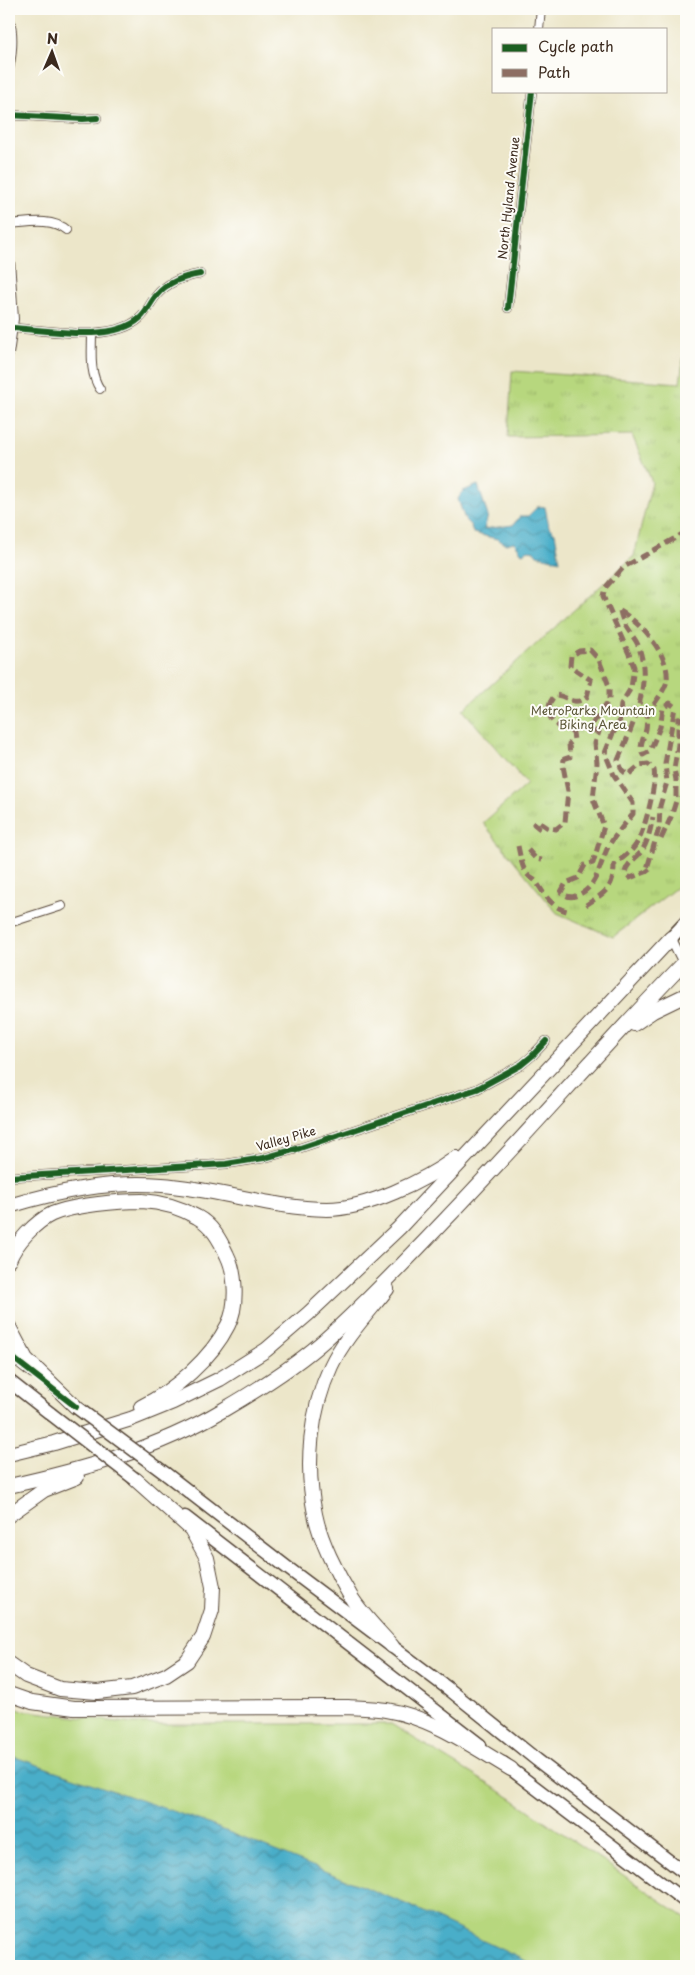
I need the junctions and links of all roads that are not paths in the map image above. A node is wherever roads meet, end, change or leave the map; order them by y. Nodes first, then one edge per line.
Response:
1 (541, 9) edge
2 (9, 16) edge
3 (539, 28) edge
4 (9, 68) edge
5 (532, 92) edge
6 (9, 115) edge
7 (97, 118) dead end
8 (9, 224) edge
9 (66, 230) dead end
10 (9, 246) edge
11 (200, 274) dead end
12 (508, 308) dead end
13 (13, 328) junction
14 (92, 333) junction
15 (9, 354) edge
16 (100, 389) dead end
17 (62, 906) dead end
18 (9, 922) edge
19 (686, 922) edge
20 (671, 938) junction
21 (685, 964) edge
22 (686, 995) edge
23 (618, 1033) junction
24 (546, 1041) dead end
25 (479, 1141) junction
26 (9, 1178) edge
27 (9, 1206) edge
28 (419, 1247) junction
29 (9, 1260) edge
30 (9, 1327) edge
31 (9, 1355) edge
32 (9, 1382) edge
33 (76, 1407) junction
34 (87, 1433) junction
35 (9, 1454) edge
36 (121, 1456) junction
37 (135, 1479) junction
38 (9, 1486) edge
39 (9, 1515) edge
40 (392, 1646) junction
41 (9, 1664) edge
42 (9, 1694) edge
43 (511, 1768) junction
44 (686, 1874) edge
45 (686, 1902) edge

1 - 3 street
2 - 4 street
5 - 12 street, North Hyland Avenue
6 - 7 street
8 - 9 street
10 - 13 street
11 - 14 street
13 - 14 street
13 - 15 street
14 - 16 street
17 - 18 street
19 - 20 highway
20 - 21 street
20 - 25 highway
21 - 23 highway
22 - 23 highway
23 - 28 highway
24 - 26 street, Valley Pike
25 - 27 highway
25 - 34 highway
28 - 36 highway
28 - 40 highway
29 - 34 highway
30 - 33 highway
31 - 33 street
32 - 37 highway, bridge
33 - 40 highway, bridge
34 - 35 highway
36 - 38 highway
36 - 39 highway
37 - 41 highway
37 - 43 highway
40 - 44 highway
42 - 43 highway
43 - 45 highway

